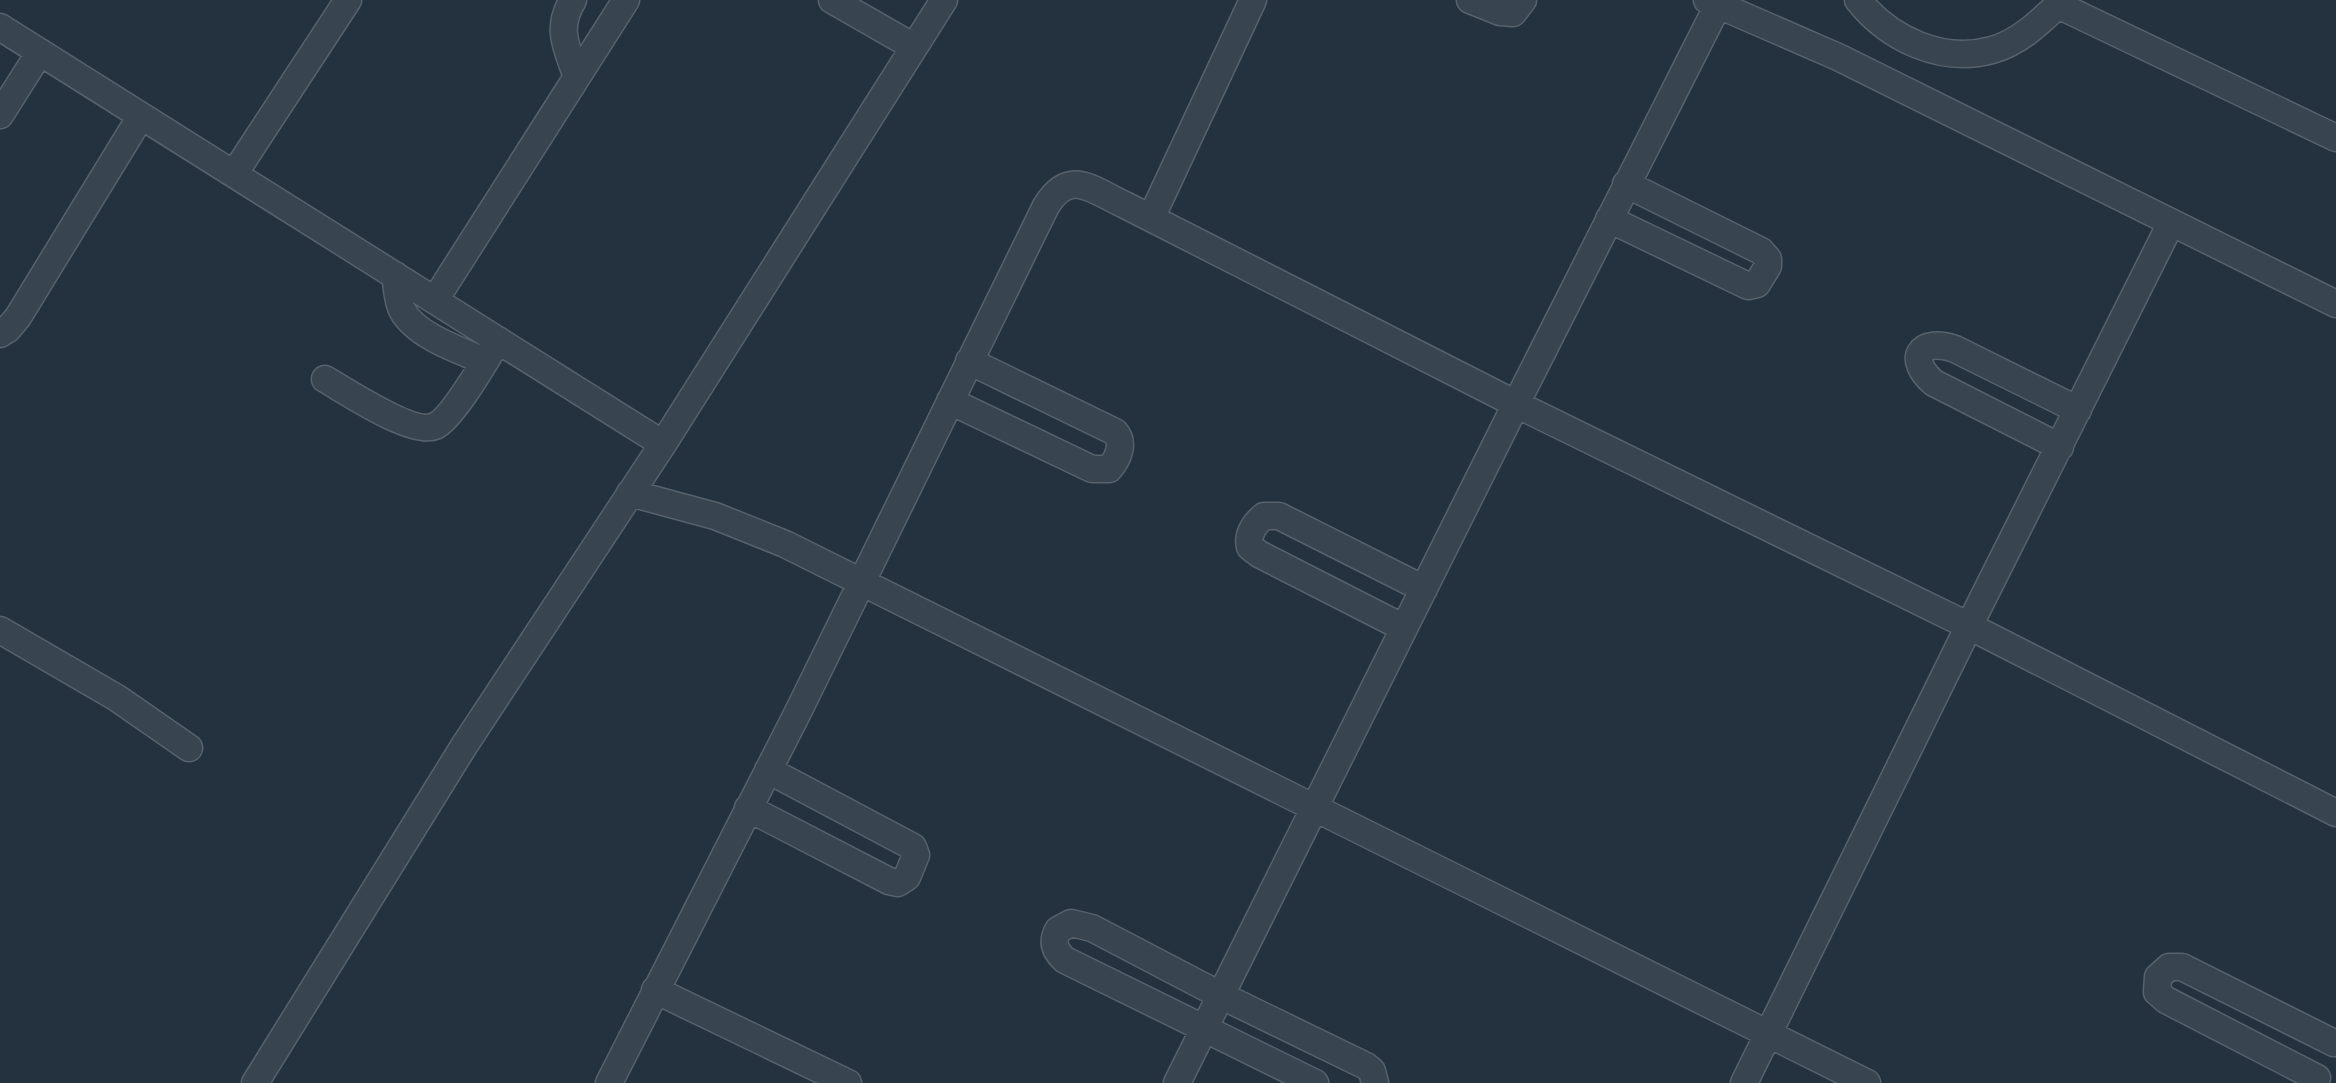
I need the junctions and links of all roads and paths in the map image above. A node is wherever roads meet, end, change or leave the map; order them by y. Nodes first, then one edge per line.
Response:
1 (348, 0) edge
2 (573, 0) edge
3 (626, 0) edge
4 (832, 0) edge
5 (944, 0) edge
6 (1253, 0) edge
7 (1470, 0) edge
8 (1523, 0) edge
9 (1858, 0) edge
10 (2059, 2) edge
11 (1712, 3) edge
12 (0, 26) edge
13 (914, 47) junction
14 (40, 52) junction
15 (577, 77) junction
16 (0, 116) edge
17 (141, 116) junction
18 (2336, 138) edge
19 (234, 174) junction
20 (1626, 184) junction
21 (1151, 218) junction
22 (1609, 219) junction
23 (2171, 223) junction
24 (395, 275) junction
25 (435, 300) junction
26 (2336, 304) edge
27 (0, 334) edge
28 (492, 350) junction
29 (969, 361) junction
30 (325, 379) dead end
31 (950, 401) junction
32 (1516, 404) junction
33 (2078, 410) junction
34 (663, 444) junction
35 (2060, 447) junction
36 (630, 494) junction
37 (861, 582) junction
38 (1424, 589) junction
39 (1969, 626) junction
40 (1404, 628) junction
41 (0, 630) edge
42 (189, 748) dead end
43 (768, 770) junction
44 (748, 808) junction
45 (1315, 809) junction
46 (2336, 813) edge
47 (655, 990) junction
48 (1220, 995) junction
49 (1203, 1029) junction
50 (1768, 1035) junction
51 (2335, 1042) edge
52 (2315, 1080) edge
53 (255, 1083) edge
54 (609, 1083) edge
55 (848, 1083) edge
56 (1176, 1083) edge
57 (1314, 1083) edge
58 (1375, 1083) edge
59 (1744, 1083) edge
60 (1867, 1083) edge

1 - 19 street
2 - 15 street
3 - 15 street
4 - 13 street
5 - 13 street
6 - 21 street
7 - 8 street
9 - 10 street
10 - 18 street
11 - 20 street
11 - 23 street
12 - 14 street
13 - 34 street
14 - 16 street
14 - 17 street
15 - 25 street
17 - 19 street
17 - 27 street
19 - 24 street
20 - 22 street
20 - 22 street
21 - 29 street
21 - 32 street
22 - 32 street
23 - 26 street
23 - 33 street
24 - 25 street
24 - 28 street
25 - 28 street
28 - 30 street
28 - 34 street
29 - 31 street
29 - 31 street
31 - 37 street
32 - 38 street
32 - 39 street
33 - 35 street
33 - 35 street
34 - 36 street
35 - 39 street
36 - 37 street
36 - 53 street
37 - 43 street
37 - 45 street
38 - 40 street
38 - 40 street
39 - 46 street
39 - 50 street
40 - 45 street
41 - 42 street
43 - 44 street
43 - 44 street
44 - 47 street
45 - 48 street
45 - 50 street
47 - 54 street
47 - 55 street
48 - 49 street
48 - 49 street
48 - 58 street
49 - 56 street
49 - 57 street
50 - 59 street
50 - 60 street
51 - 52 street
51 - 52 street

